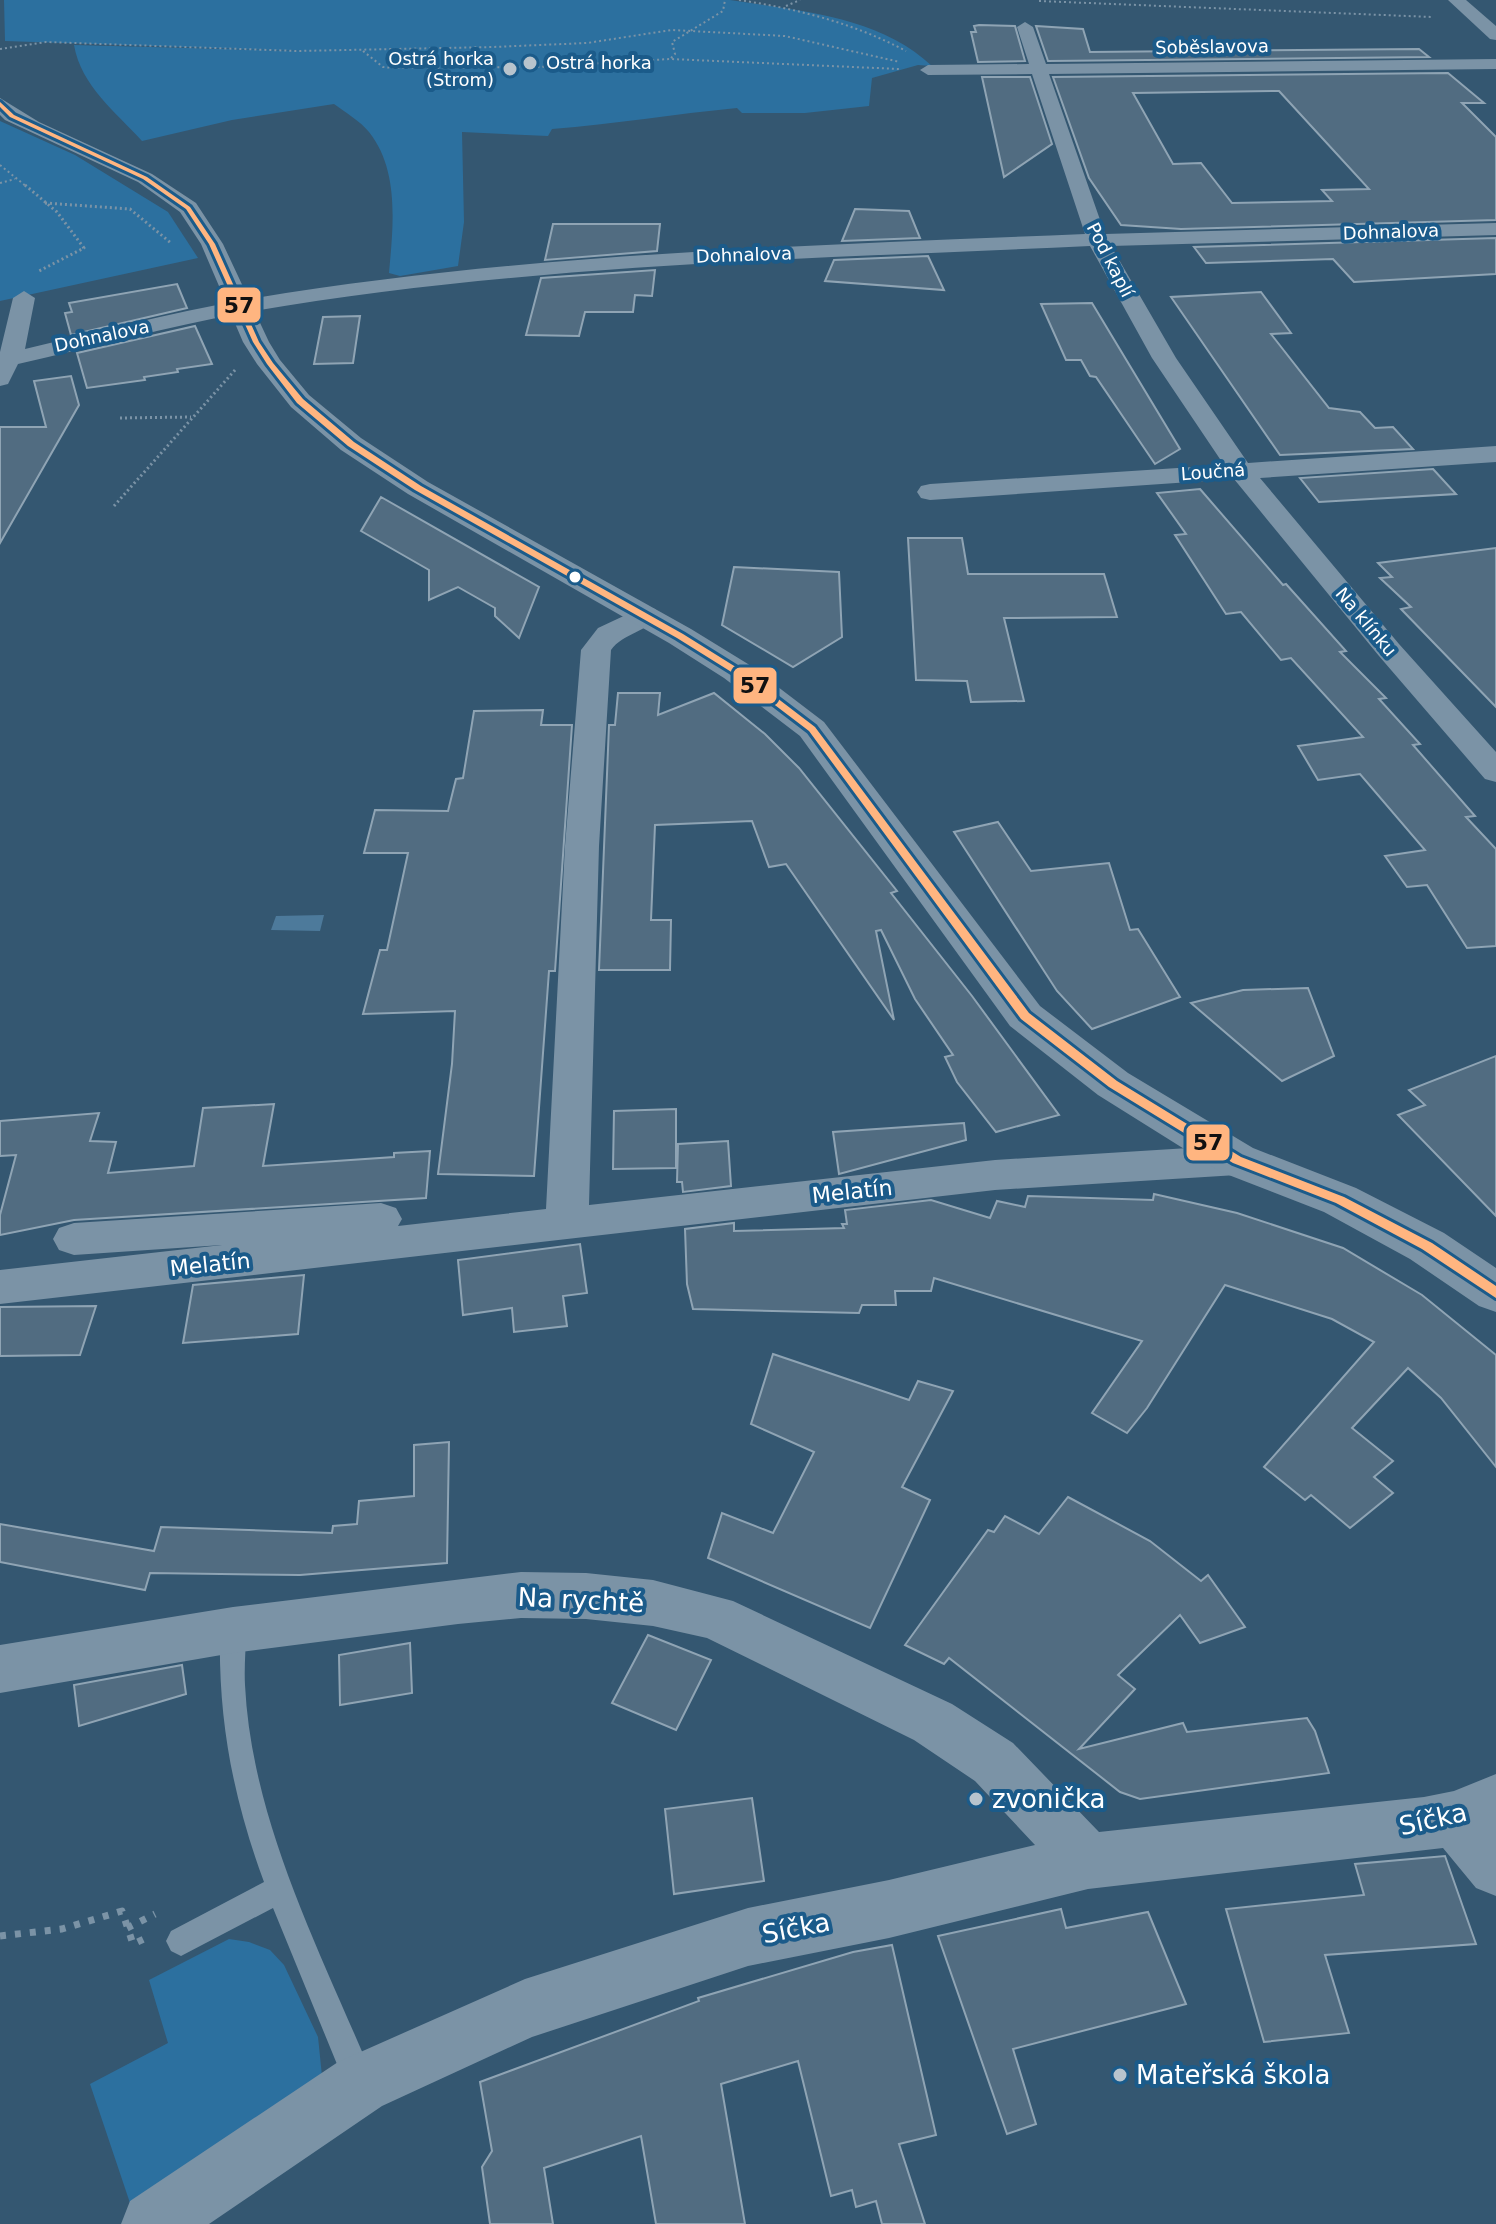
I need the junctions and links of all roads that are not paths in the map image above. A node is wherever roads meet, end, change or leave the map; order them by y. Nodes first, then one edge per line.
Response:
1 (1456, 0) edge
2 (1025, 27) dead end
3 (1496, 35) edge
4 (1496, 64) edge
5 (1040, 69) junction
6 (928, 70) road end
7 (0, 104) edge
8 (1496, 229) edge
9 (1097, 240) junction
10 (24, 298) road end
11 (241, 307) junction
12 (3, 366) edge
13 (1496, 454) edge
14 (1240, 470) junction
15 (930, 492) dead end
16 (645, 615) junction
17 (1496, 772) edge
18 (1237, 1160) junction
19 (567, 1222) junction
20 (468, 1236) junction
21 (74, 1239) dead end
22 (0, 1287) edge
23 (1496, 1293) edge
24 (233, 1630) junction
25 (0, 1669) edge
26 (1475, 1810) edge
27 (1088, 1861) junction
28 (1496, 1868) edge
29 (280, 1889) junction
30 (181, 1941) dead end
31 (360, 2084) junction
32 (153, 2224) edge

1 - 3 street
2 - 5 street, Pod kaplí
4 - 5 street, Soběslavova
5 - 6 street, Soběslavova
5 - 9 street, Pod kaplí
7 - 11 street
8 - 9 street, Dohnalova
9 - 11 street, Dohnalova
9 - 14 street, Pod kaplí
10 - 12 street
11 - 12 street, Dohnalova
11 - 16 street
13 - 14 street, Loučná
14 - 15 street, Loučná
14 - 17 street, Na klínku
16 - 18 street
16 - 19 street
18 - 19 street, Melatín
18 - 23 street
19 - 20 street, Melatín
20 - 21 street, Melatín
20 - 22 street, Melatín
24 - 25 street, Na rychtě
24 - 27 street, Na rychtě
24 - 29 lane
26 - 27 street, Síčka
26 - 28 street
27 - 31 street, Síčka
29 - 30 lane
29 - 31 lane
31 - 32 street, Síčka

